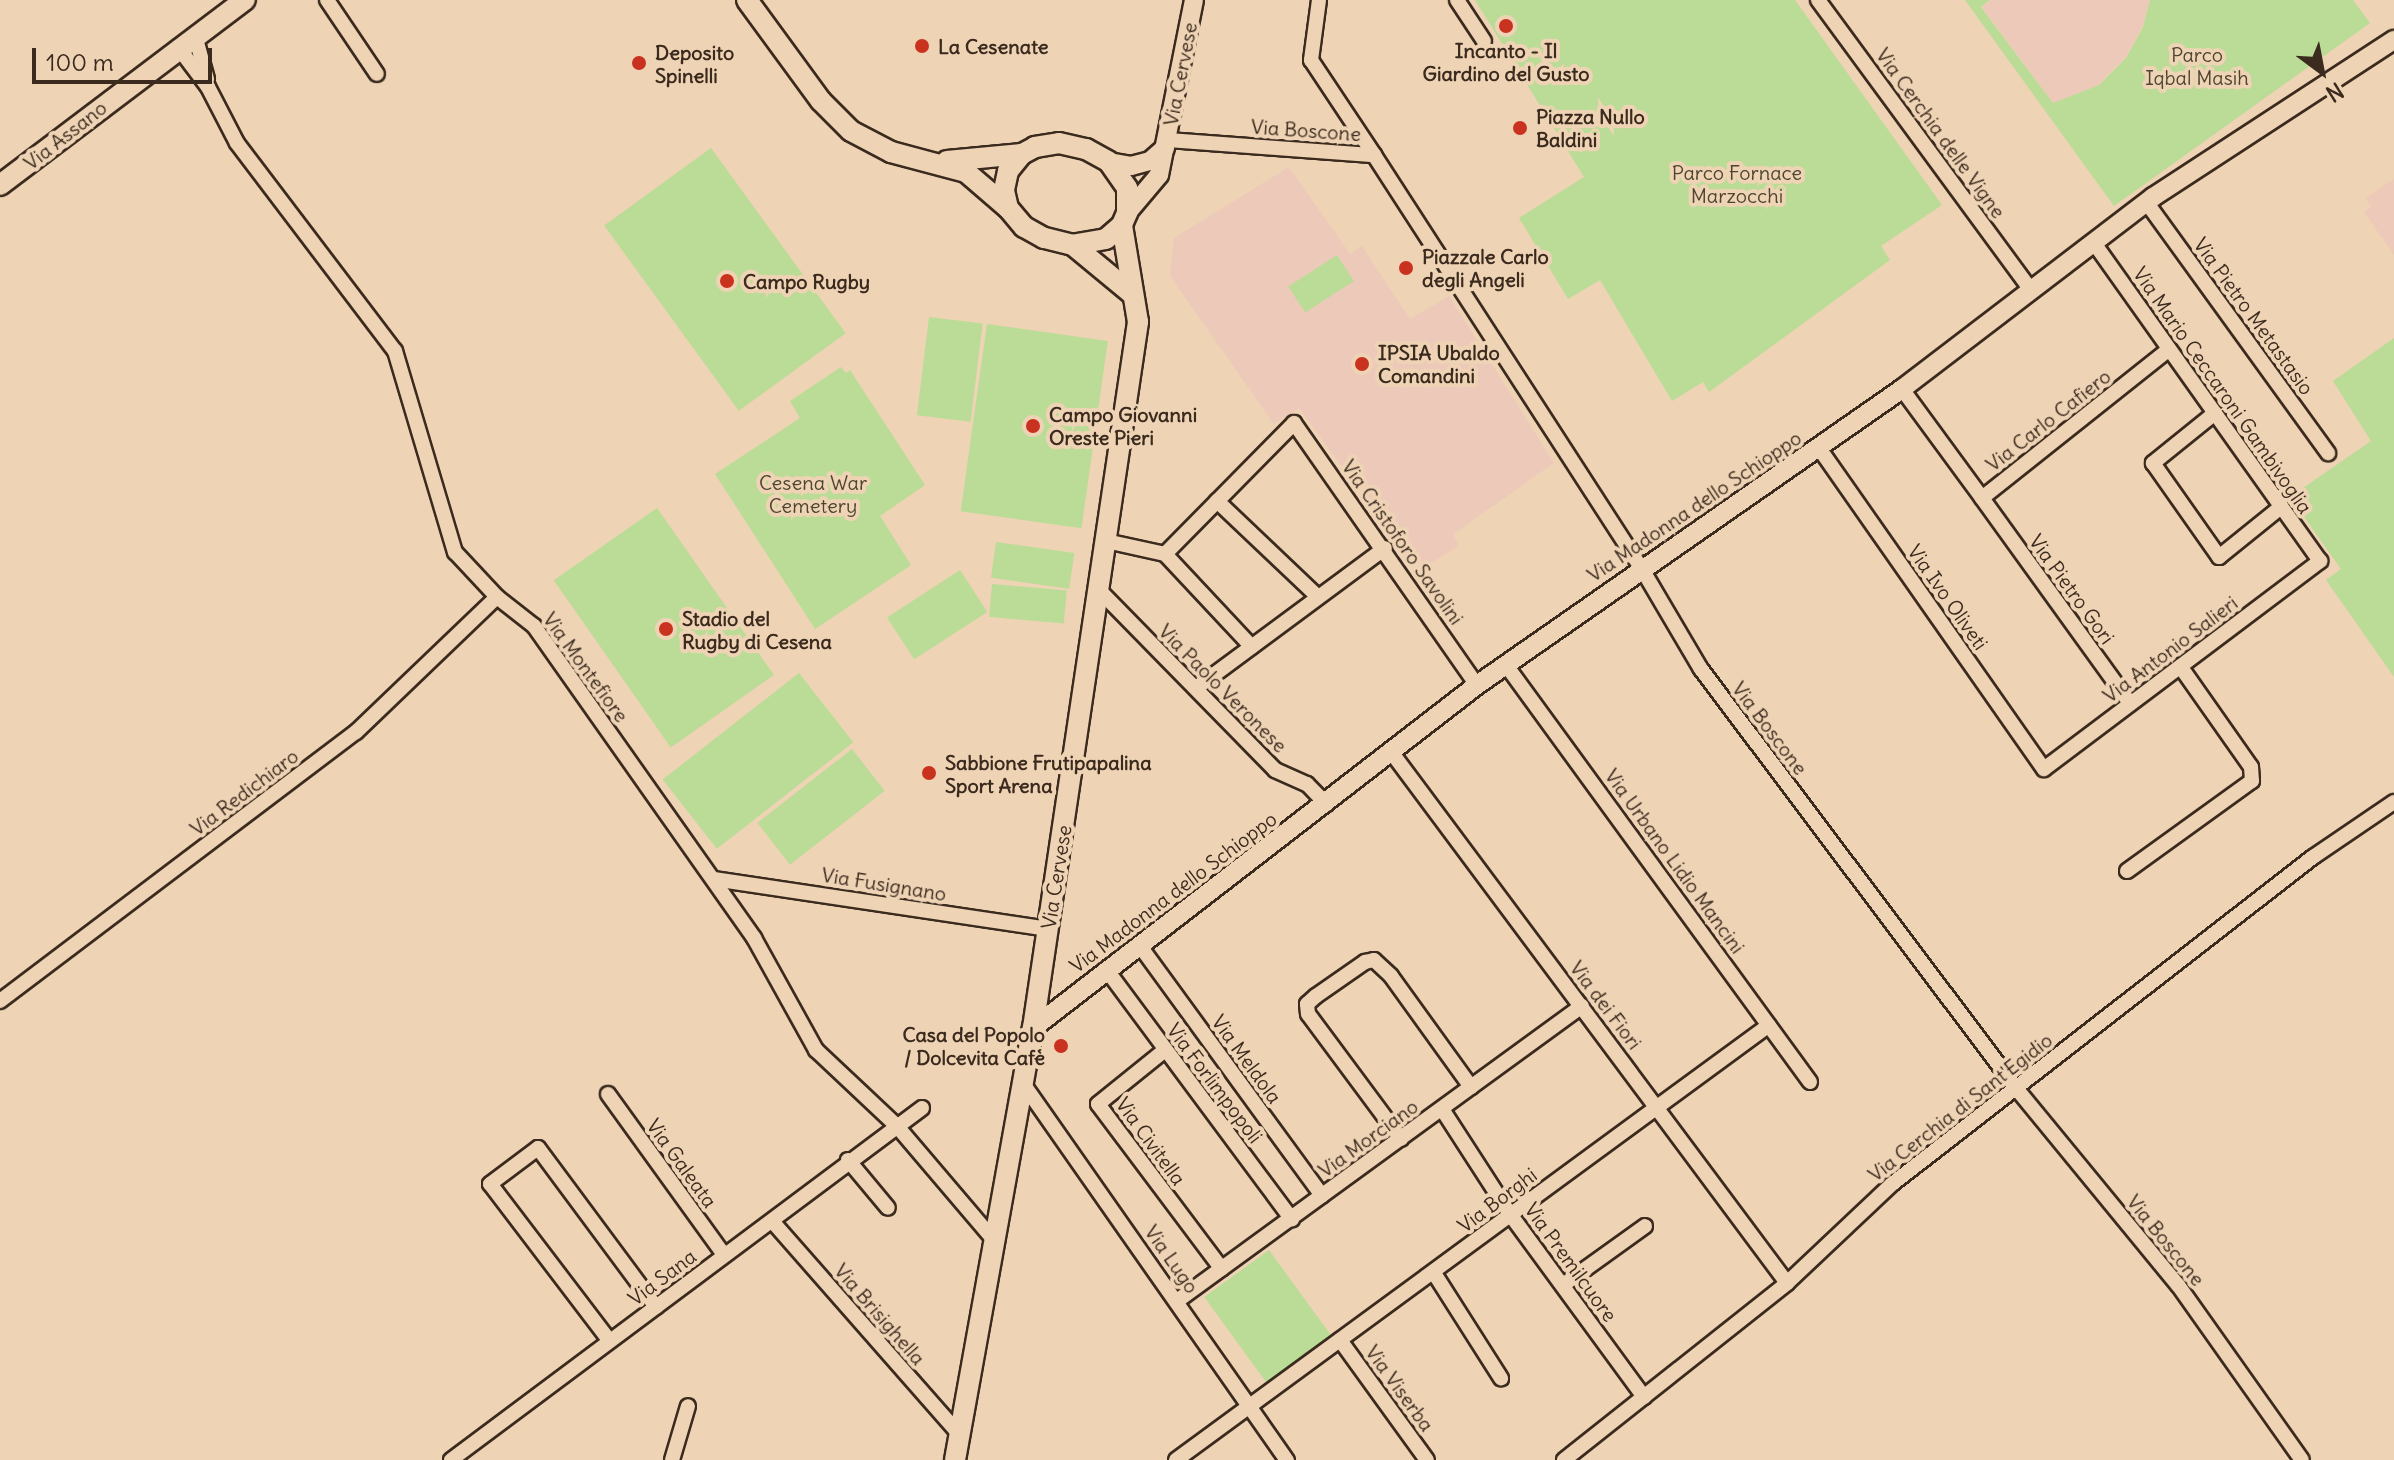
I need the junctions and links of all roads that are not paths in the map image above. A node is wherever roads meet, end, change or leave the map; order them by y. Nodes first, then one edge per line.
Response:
1 (245, 0) edge
2 (327, 0) edge
3 (747, 0) edge
4 (1194, 0) edge
5 (1319, 0) edge
6 (1457, 0) edge
7 (1819, 0) edge
8 (195, 35) junction
9 (2394, 40) edge
10 (1484, 41) dead end
11 (178, 47) junction
12 (377, 74) dead end
13 (208, 87) junction
14 (1166, 144) junction
15 (1022, 154) junction
16 (1374, 155) junction
17 (937, 162) junction
18 (1109, 162) junction
19 (0, 185) edge
20 (2147, 203) junction
21 (1008, 208) junction
22 (1124, 219) junction
23 (2093, 242) junction
24 (1073, 245) junction
25 (2031, 290) junction
26 (1131, 293) junction
27 (2169, 349) junction
28 (1902, 389) junction
29 (2215, 413) junction
30 (1819, 448) junction
31 (2328, 453) dead end
32 (1982, 498) junction
33 (1217, 501) junction
34 (2281, 507) junction
35 (1106, 541) junction
36 (1385, 548) junction
37 (1165, 554) junction
38 (2320, 561) joint
39 (1642, 569) junction
40 (1099, 590) junction
41 (497, 597) junction
42 (1318, 597) junction
43 (1252, 647) junction
44 (1506, 665) junction
45 (2180, 666) junction
46 (1477, 685) junction
47 (1196, 688) junction
48 (2130, 703) junction
49 (1392, 753) junction
50 (2044, 769) joint
51 (2394, 802) edge
52 (1326, 804) junction
53 (2127, 871) dead end
54 (714, 879) junction
55 (1048, 929) junction
56 (1140, 946) junction
57 (1106, 969) junction
58 (0, 1001) edge
59 (1582, 1006) junction
60 (1769, 1025) junction
61 (1033, 1028) junction
62 (1165, 1050) junction
63 (1022, 1082) junction
64 (1810, 1082) dead end
65 (1471, 1087) junction
66 (2016, 1088) junction
67 (608, 1094) dead end
68 (1658, 1107) junction
69 (922, 1108) dead end
70 (1442, 1109) junction
71 (896, 1125) junction
72 (1401, 1139) junction
73 (848, 1160) junction
74 (1322, 1196) junction
75 (888, 1208) dead end
76 (1510, 1214) junction
77 (1292, 1219) junction
78 (772, 1221) junction
79 (1645, 1226) dead end
80 (993, 1239) junction
81 (724, 1255) junction
82 (1222, 1269) junction
83 (1434, 1273) junction
84 (1787, 1283) junction
85 (1563, 1285) junction
86 (1177, 1301) junction
87 (656, 1307) junction
88 (609, 1340) junction
89 (1340, 1340) junction
90 (1501, 1378) dead end
91 (1644, 1397) junction
92 (688, 1406) dead end
93 (1249, 1406) junction
94 (958, 1433) junction
95 (451, 1460) edge
96 (672, 1460) edge
97 (955, 1460) edge
98 (1176, 1460) edge
99 (1287, 1460) edge
100 (1427, 1460) edge
101 (1564, 1460) edge
102 (2302, 1460) edge

1 - 8 main road, Via Assano
2 - 12 street
3 - 17 main road
4 - 14 street, Via Cervese
5 - 16 street
6 - 10 street
7 - 25 street, Via Cerchia delle Vigne
8 - 11 main road, Via Assano
8 - 13 street, Via Montefiore
9 - 20 street, Via Madonna dello Schioppo
11 - 13 street, Via Montefiore
11 - 19 main road, Via Assano
13 - 41 street, Via Montefiore
14 - 16 street, Via Boscone
14 - 18 street, Via Cervese
14 - 22 street, Via Cervese
15 - 17 main road
15 - 18 main road
15 - 21 main road
16 - 39 street, Via Boscone
17 - 21 main road
18 - 22 main road
20 - 23 street, Via Madonna dello Schioppo
20 - 31 street, Via Pietro Metastasio
21 - 24 main road
22 - 24 main road
22 - 26 main road, Via Cervese
23 - 25 street, Via Madonna dello Schioppo
23 - 27 street, Via Mario Ceccaroni Gambivoglia
24 - 26 main road
25 - 28 street, Via Madonna dello Schioppo
26 - 35 main road, Via Cervese
27 - 29 street, Via Mario Ceccaroni Gambivoglia
27 - 32 street, Via Carlo Cafiero
28 - 30 street, Via Madonna dello Schioppo
28 - 32 street, Via Carlo Cafiero
29 - 34 street, Via Mario Ceccaroni Gambivoglia
29 - 34 street
30 - 39 street, Via Madonna dello Schioppo
30 - 50 street, Via Ivo Oliveti
32 - 48 street, Via Pietro Gori
33 - 36 street, Via Cristoforo Savolini
33 - 37 street
33 - 42 street
34 - 38 street, Via Mario Ceccaroni Gambivoglia
35 - 37 street
35 - 40 main road, Via Cervese
36 - 42 street
36 - 46 street, Via Cristoforo Savolini
37 - 43 street
38 - 45 street, Via Antonio Salieri
39 - 44 street, Via Madonna dello Schioppo
39 - 66 street, Via Boscone
40 - 47 street, Via Paolo Veronese
40 - 55 main road, Via Cervese
41 - 54 street, Via Montefiore
41 - 58 street, Via Redichiaro
42 - 43 street
43 - 47 street
44 - 46 street, Via Madonna dello Schioppo
44 - 60 street, Via Urbano Lidio Mancini
45 - 48 street, Via Antonio Salieri
45 - 53 street
46 - 49 street, Via Madonna dello Schioppo
47 - 52 street, Via Paolo Veronese
48 - 50 street, Via Antonio Salieri
49 - 52 street, Via Madonna dello Schioppo
49 - 59 street, Via dei Fiori
51 - 66 street, Via Cerchia di Sant'Egidio
52 - 56 street, Via Madonna dello Schioppo
54 - 55 street, Via Fusignano
54 - 71 street, Via Montefiore
55 - 61 main road, Via Cervese
56 - 57 street, Via Madonna dello Schioppo
56 - 74 street, Via Meldola
57 - 61 street, Via Madonna dello Schioppo
57 - 62 street, Via Forlimpopoli
59 - 65 street, Via Morciano
59 - 68 street, Via dei Fiori
60 - 64 street, Via Urbano Lidio Mancini
60 - 68 street, Via Borghi
61 - 63 main road, Via Cervese
62 - 77 street, Via Forlimpopoli
62 - 82 street, Via Civitella
63 - 80 main road, Via Cervese
63 - 86 street, Via Lugo
65 - 70 street, Via Morciano
65 - 72 street
66 - 84 street, Via Cerchia di Sant'Egidio
66 - 102 street, Via Boscone
67 - 81 street, Via Galeata
68 - 76 street, Via Borghi
68 - 84 street, Via dei Fiori
69 - 71 street, Via Sana
70 - 72 street, Via Morciano
70 - 76 street, Via Premilcuore
71 - 73 street, Via Sana
71 - 80 street, Via Montefiore
72 - 74 street, Via Morciano
73 - 75 street
73 - 78 street, Via Sana
74 - 77 street, Via Morciano
76 - 83 street, Via Borghi
76 - 85 street, Via Premilcuore
77 - 82 street, Via Morciano
78 - 81 street, Via Sana
78 - 94 street, Via Brisighella
79 - 85 street
80 - 94 main road, Via Cervese
81 - 87 street, Via Sana
82 - 86 street, Via Morciano
83 - 89 street, Via Borghi
83 - 90 street
84 - 91 street, Via Cerchia di Sant'Egidio
85 - 91 street, Via Premilcuore
86 - 93 street, Via Lugo
87 - 88 street, Via Sana
87 - 88 street
88 - 95 street, Via Sana
89 - 93 street, Via Borghi
89 - 100 street, Via Viserba
91 - 101 street, Via Cerchia di Sant'Egidio
92 - 96 street
93 - 98 street, Via Borghi
93 - 99 street, Via Lugo
94 - 97 main road, Via Cervese

